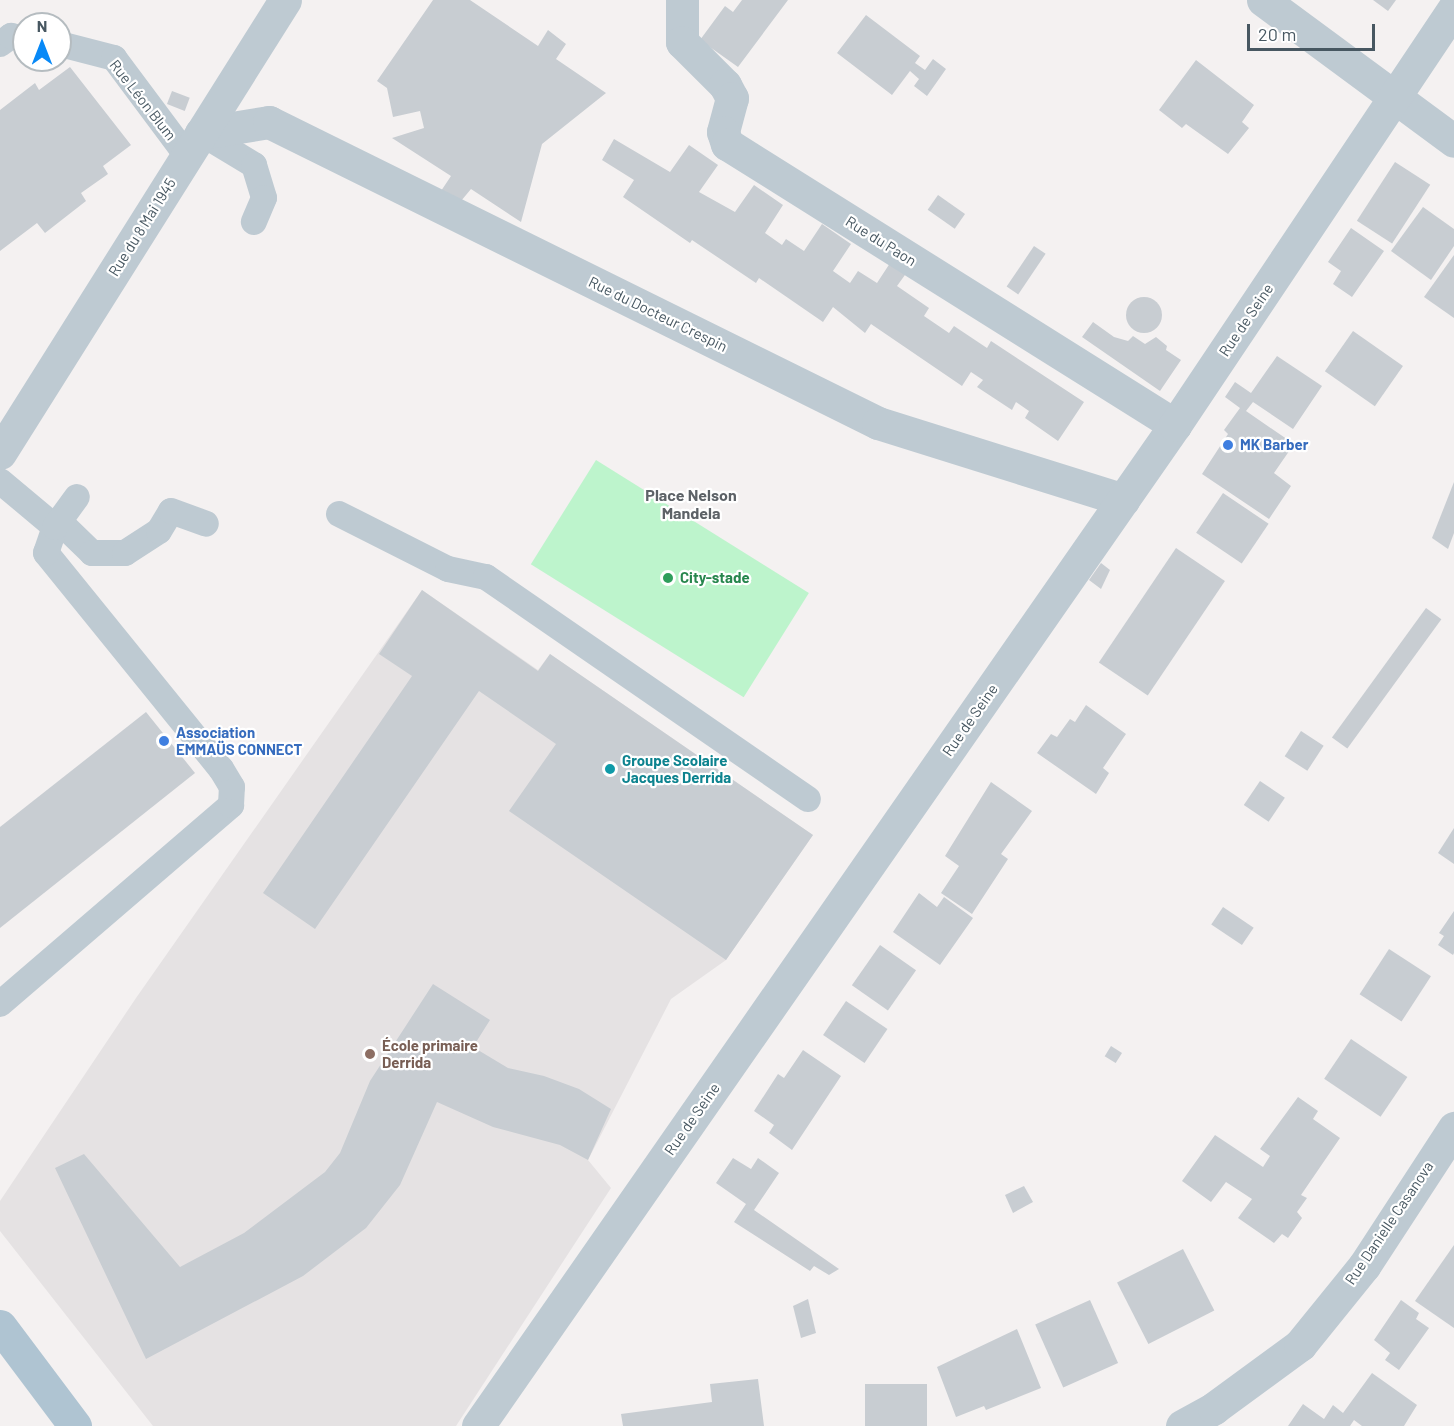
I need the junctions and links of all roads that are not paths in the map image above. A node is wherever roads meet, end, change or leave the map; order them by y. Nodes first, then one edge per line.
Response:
1 (285, 0) edge
2 (682, 0) edge
3 (1263, 0) edge
4 (1454, 8) edge
5 (72, 47) edge
6 (1394, 98) junction
7 (1454, 141) edge
8 (194, 144) junction
9 (254, 222) dead end
10 (1175, 425) junction
11 (2, 447) edge
12 (0, 481) edge
13 (77, 497) dead end
14 (1124, 500) junction
15 (339, 514) dead end
16 (57, 524) junction
17 (206, 524) dead end
18 (808, 799) dead end
19 (0, 1004) edge
20 (1454, 1128) edge
21 (0, 1326) edge
22 (75, 1426) edge
23 (478, 1426) edge
24 (1182, 1426) edge

1 - 8 street, Rue du 8 Mai 1945
2 - 10 street, Rue du Paon
3 - 6 street
4 - 6 street, Rue de Seine
5 - 8 lane, Rue Léon Blum
6 - 7 street
6 - 10 street, Rue de Seine
8 - 9 lane
8 - 11 street, Rue du 8 Mai 1945
8 - 14 street, Rue du Docteur Crespin
10 - 14 street, Rue de Seine
12 - 16 lane
13 - 16 lane
14 - 23 street, Rue de Seine
15 - 18 lane
16 - 17 lane
16 - 19 lane
20 - 24 street, Rue Danielle Casanova
21 - 22 main road

